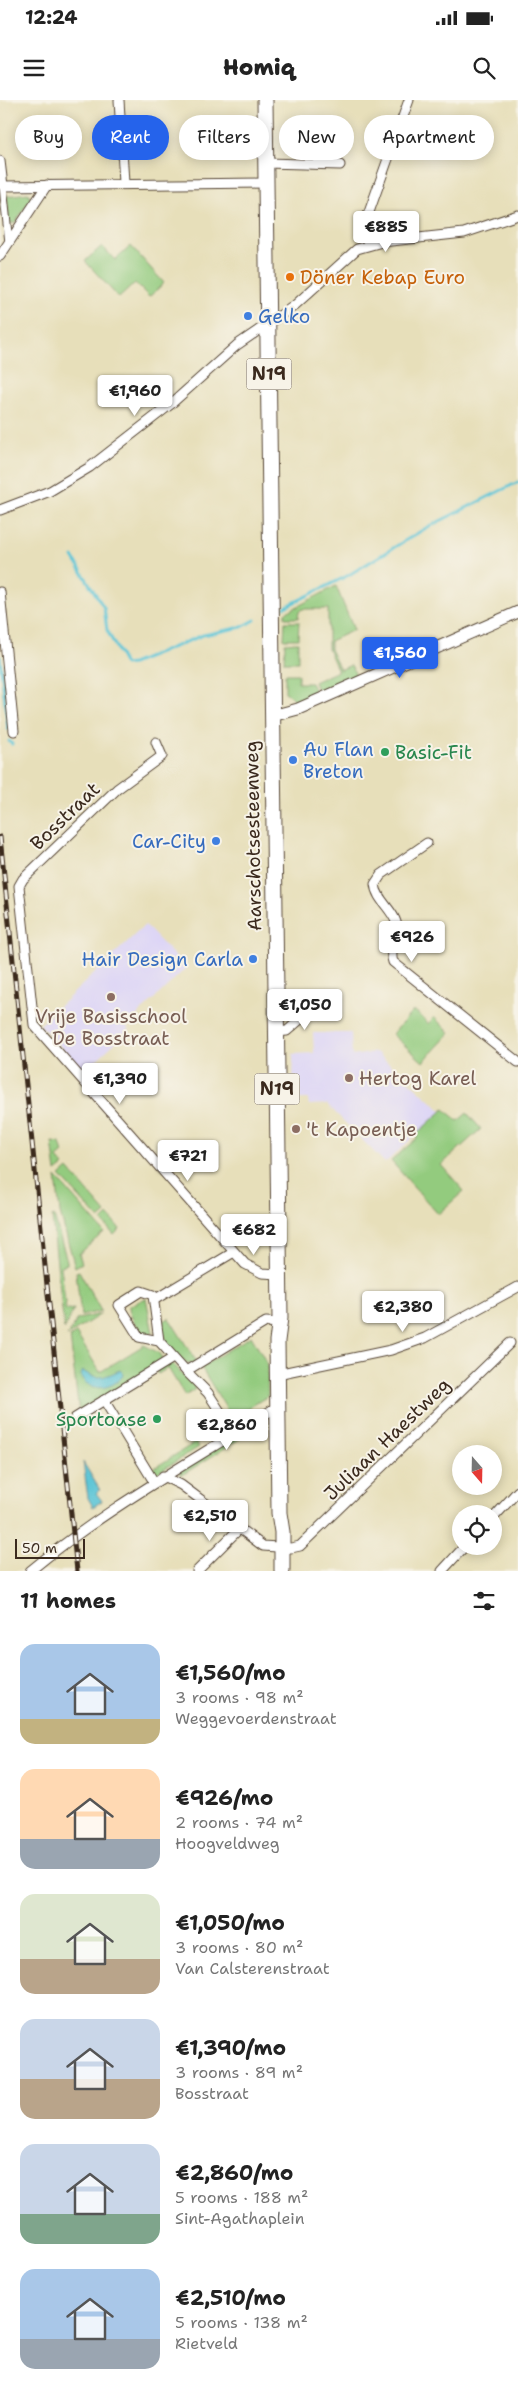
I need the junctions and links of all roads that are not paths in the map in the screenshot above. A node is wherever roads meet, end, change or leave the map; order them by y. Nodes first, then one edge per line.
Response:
1 (119, 100) edge
2 (265, 100) edge
3 (409, 100) edge
4 (0, 161) edge
5 (266, 163) junction
6 (340, 165) dead end
7 (124, 183) junction
8 (266, 183) junction
9 (47, 185) junction
10 (3, 186) junction
11 (518, 215) edge
12 (9, 243) junction
13 (368, 244) junction
14 (0, 256) edge
15 (268, 324) junction
16 (0, 510) edge
17 (0, 592) edge
18 (518, 612) edge
19 (272, 716) junction
20 (14, 731) dead end
21 (156, 742) dead end
22 (427, 843) dead end
23 (321, 1000) dead end
24 (276, 1032) junction
25 (518, 1062) edge
26 (234, 1252) junction
27 (279, 1274) junction
28 (518, 1287) edge
29 (154, 1300) junction
30 (279, 1322) junction
31 (159, 1341) junction
32 (510, 1343) dead end
33 (173, 1358) junction
34 (186, 1371) junction
35 (277, 1374) junction
36 (104, 1400) junction
37 (278, 1406) junction
38 (75, 1418) dead end
39 (234, 1433) junction
40 (163, 1476) junction
41 (154, 1482) junction
42 (518, 1491) edge
43 (502, 1508) edge
44 (239, 1529) junction
45 (282, 1548) junction
46 (457, 1555) edge
47 (30, 1571) edge
48 (197, 1571) edge
49 (282, 1571) edge
50 (442, 1571) edge

1 - 7 street
2 - 5 main road, Aarschotsesteenweg / N19
3 - 13 street
4 - 10 street
5 - 6 street
5 - 8 main road, Aarschotsesteenweg / N19
7 - 8 street
7 - 9 street
8 - 15 main road, Aarschotsesteenweg / N19
9 - 10 street
9 - 12 street
10 - 12 street
11 - 13 street
12 - 14 street
13 - 15 street
15 - 16 street
15 - 19 main road, Aarschotsesteenweg / N19
17 - 20 street
18 - 19 street
19 - 24 main road, Aarschotsesteenweg / N19
21 - 26 street, Bosstraat
22 - 25 street
23 - 24 street
24 - 27 main road, Aarschotsesteenweg / N19
26 - 27 street, Bosstraat
26 - 29 street
27 - 30 main road, Aarschotsesteenweg / N19
28 - 35 street
29 - 31 street
29 - 31 street
30 - 34 street
30 - 35 main road, Aarschotsesteenweg / N19
31 - 33 street
32 - 45 street, Juliaan Haestweg
33 - 34 street
33 - 36 street
34 - 39 street
35 - 37 main road, Aarschotsesteenweg / N19
36 - 38 street
36 - 41 street
37 - 39 street
37 - 45 main road, Aarschotsesteenweg / N19
39 - 40 street
40 - 41 street
40 - 44 street
41 - 47 street
42 - 43 street
44 - 45 street
44 - 48 street
45 - 49 main road, Aarschotsesteenweg / N19
46 - 50 street

